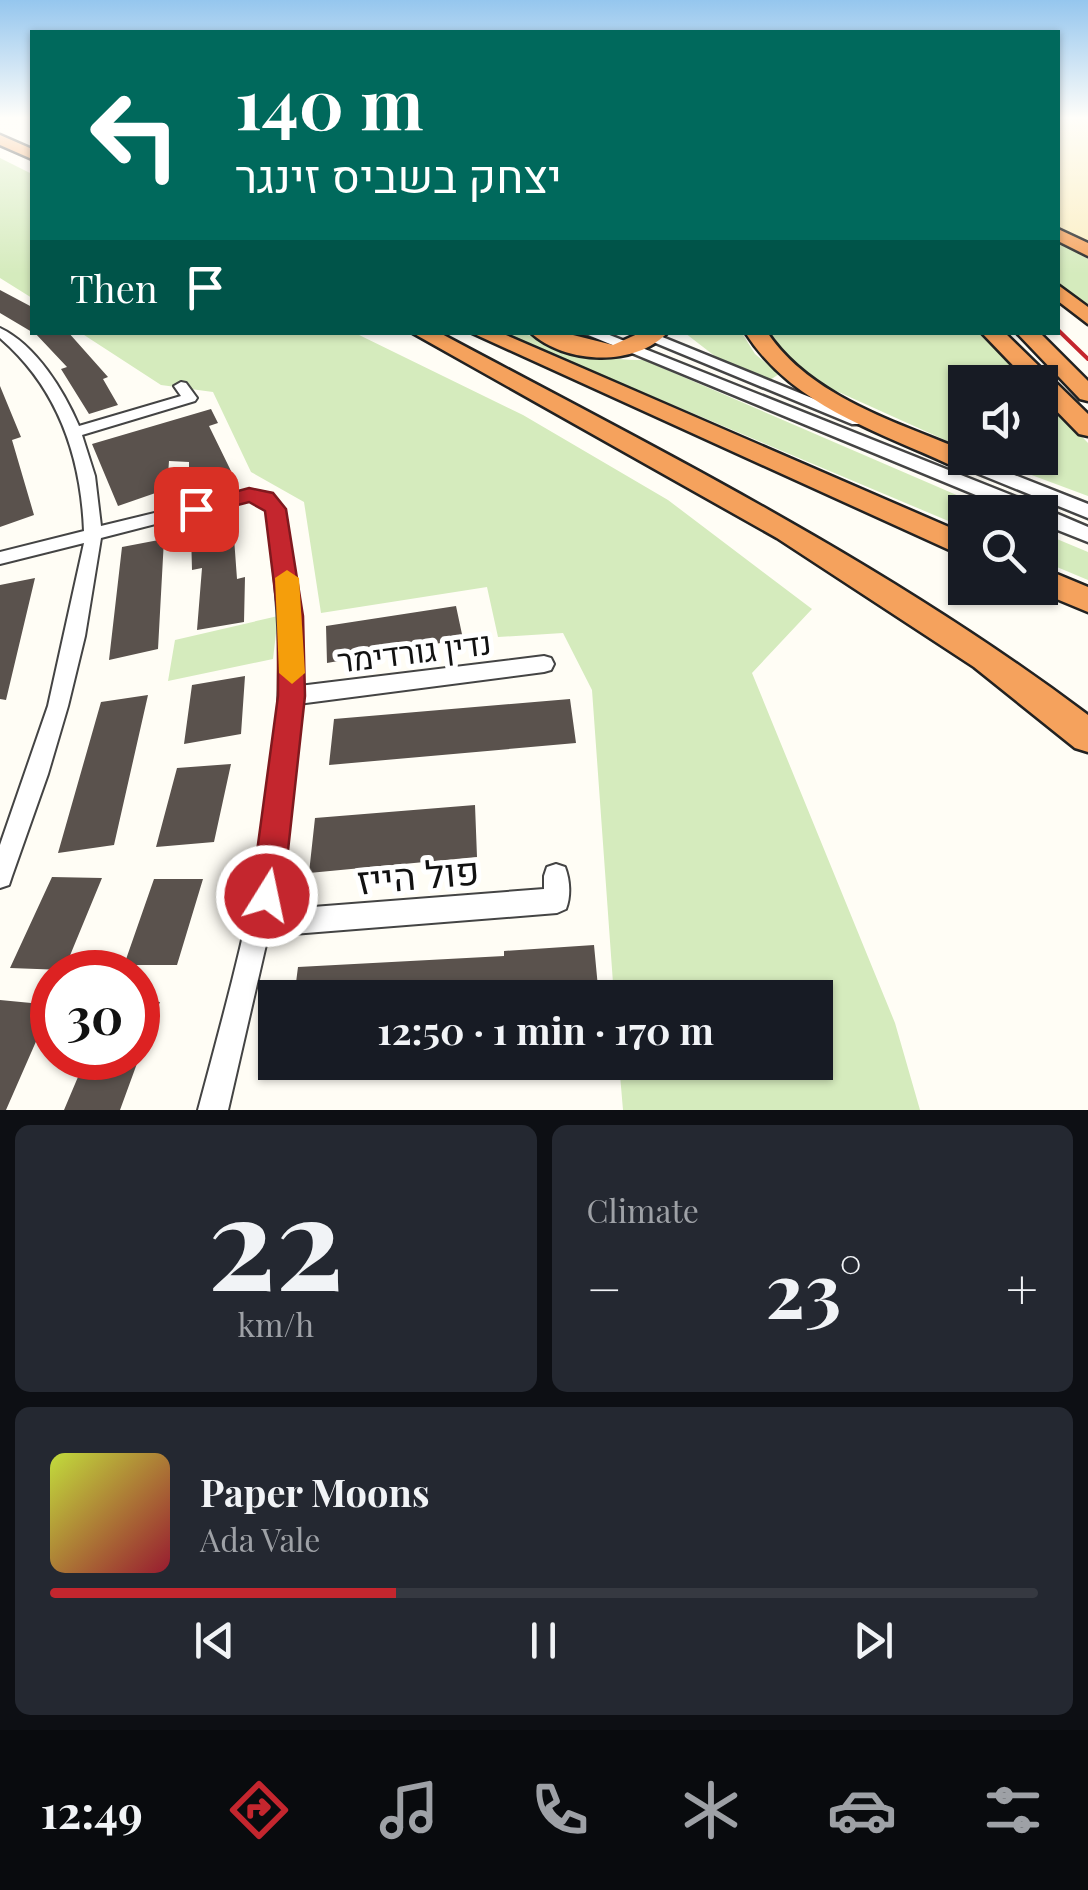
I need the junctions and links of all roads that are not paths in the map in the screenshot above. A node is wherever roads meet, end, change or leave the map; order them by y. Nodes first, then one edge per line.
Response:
1 (1060, 235) edge
2 (1088, 250) edge
3 (1060, 294) edge
4 (1088, 318) edge
5 (0, 332) edge
6 (427, 335) edge
7 (487, 335) edge
8 (549, 335) edge
9 (616, 335) edge
10 (758, 335) edge
11 (994, 335) edge
12 (1029, 335) edge
13 (644, 338) edge
14 (181, 386) dead end
15 (1088, 394) edge
16 (1088, 428) edge
17 (73, 432) junction
18 (948, 453) edge
19 (948, 455) edge
20 (999, 475) edge
21 (995, 495) edge
22 (1088, 511) edge
23 (1058, 522) edge
24 (1088, 534) edge
25 (94, 535) junction
26 (948, 538) edge
27 (0, 558) edge
28 (1058, 587) edge
29 (1088, 600) edge
30 (544, 664) dead end
31 (292, 696) junction
32 (1088, 736) edge
33 (0, 876) edge
34 (556, 876) dead end
35 (262, 924) junction
36 (213, 1110) edge

1 - 2 highway
3 - 4 highway
5 - 17 street
6 - 32 highway
7 - 26 highway
8 - 13 highway
9 - 13 street
10 - 18 highway
11 - 16 highway
12 - 15 highway
13 - 19 street
13 - 21 street
14 - 17 street
17 - 25 street
20 - 22 street
23 - 24 street
25 - 27 street
25 - 31 street
25 - 33 street
28 - 29 highway
30 - 31 street, נדין גורדימר
31 - 35 street
34 - 35 street, פול הייז
35 - 36 street

